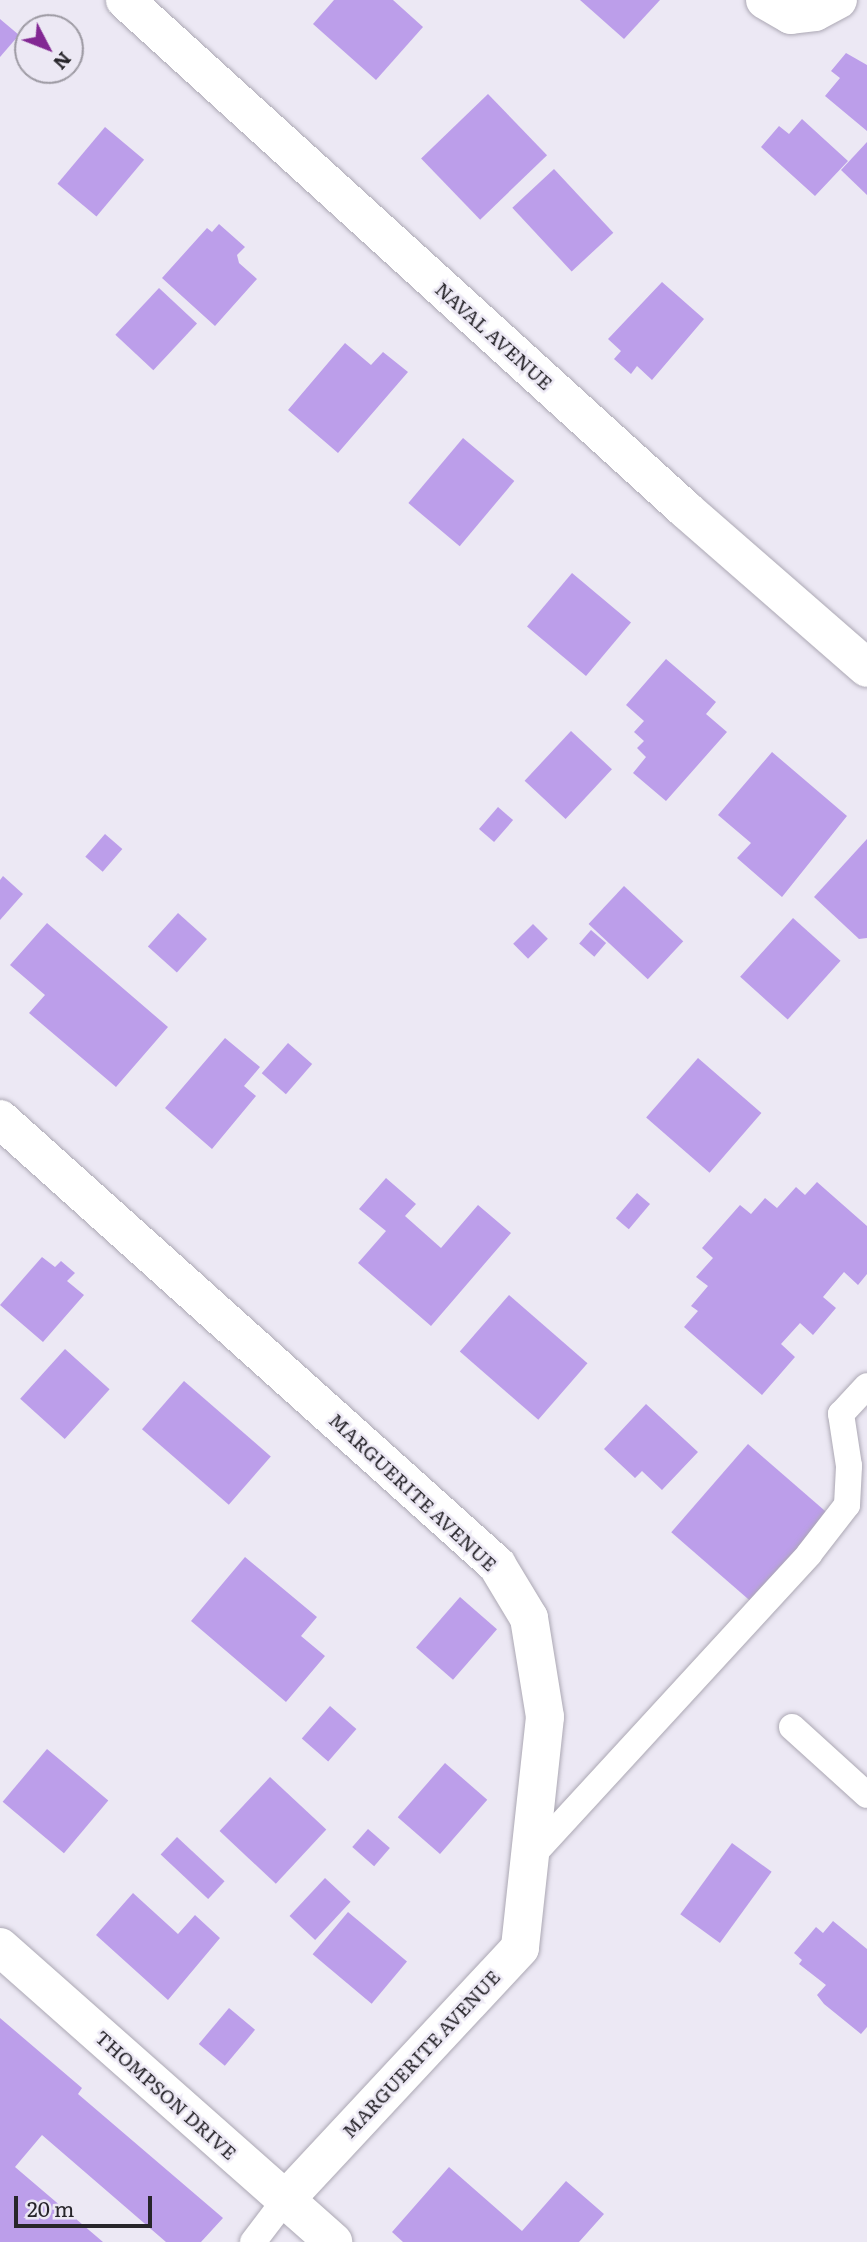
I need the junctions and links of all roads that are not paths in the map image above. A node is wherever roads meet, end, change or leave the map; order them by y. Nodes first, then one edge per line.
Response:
1 (125, 0) edge
2 (765, 0) edge
3 (838, 0) edge
4 (867, 668) edge
5 (0, 1119) edge
6 (867, 1386) edge
7 (792, 1727) dead end
8 (867, 1795) edge
9 (529, 1859) junction
10 (0, 1947) edge
11 (285, 2200) junction
12 (253, 2242) edge
13 (332, 2242) edge

1 - 4 street, NAVAL AVENUE
2 - 3 street
5 - 9 street, MARGUERITE AVENUE
6 - 9 lane
7 - 8 lane
9 - 11 street, MARGUERITE AVENUE
10 - 11 street, THOMPSON DRIVE
11 - 12 lane
11 - 13 street, THOMPSON DRIVE

